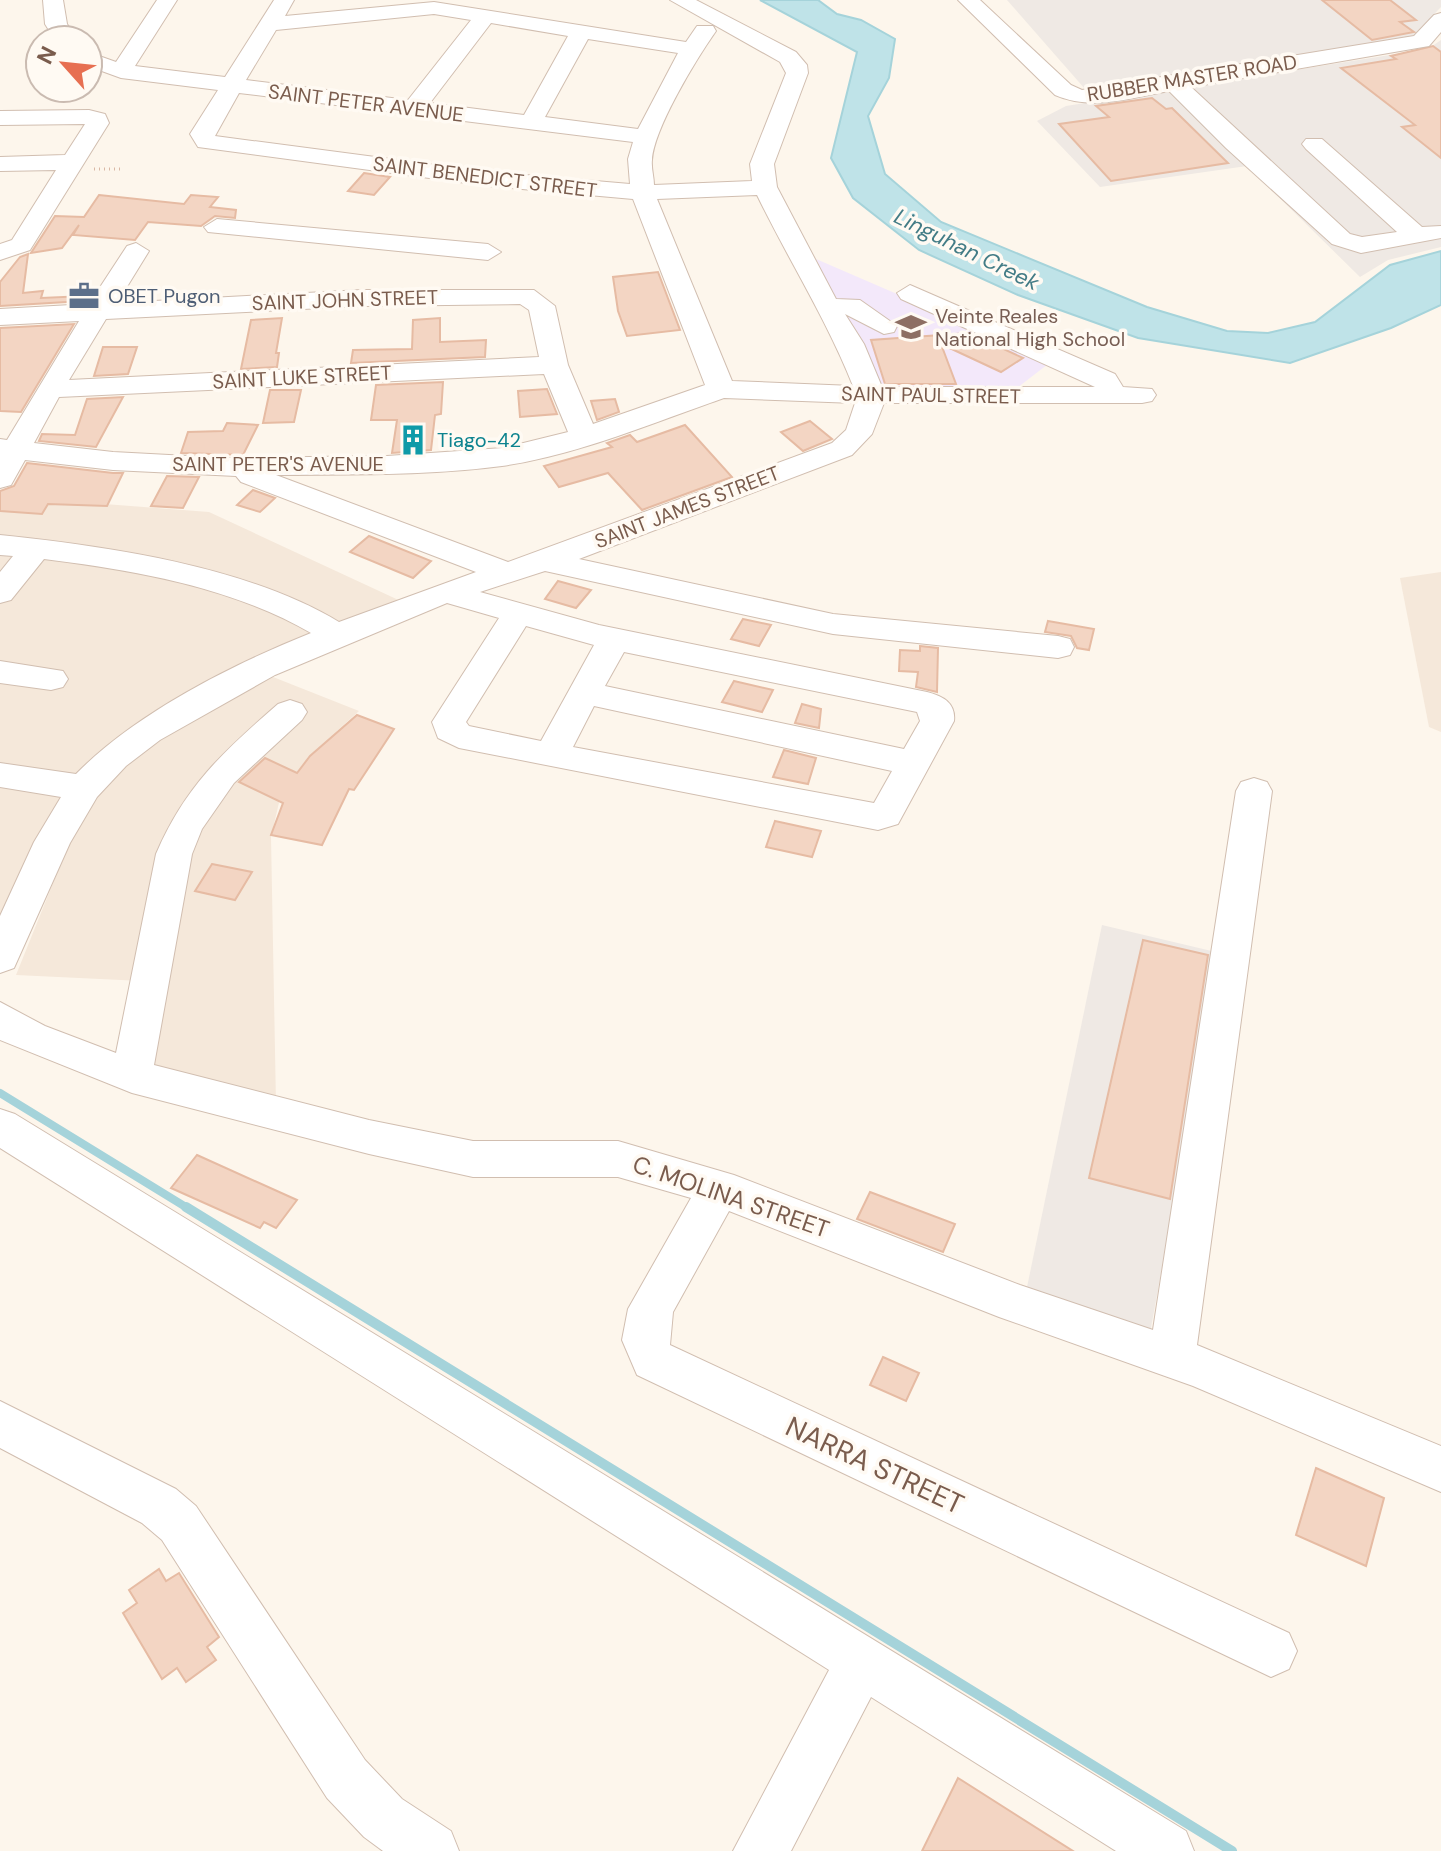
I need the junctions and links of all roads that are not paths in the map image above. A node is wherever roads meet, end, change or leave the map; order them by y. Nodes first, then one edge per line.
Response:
1 (53, 0) edge
2 (167, 0) edge
3 (284, 0) edge
4 (680, 0) edge
5 (968, 0) edge
6 (1424, 0) edge
7 (1441, 9) edge
8 (485, 17) junction
9 (1441, 19) edge
10 (715, 21) junction
11 (56, 24) edge
12 (270, 24) junction
13 (581, 32) junction
14 (691, 49) junction
15 (104, 65) edge
16 (121, 71) junction
17 (1174, 83) junction
18 (234, 86) junction
19 (413, 109) junction
20 (0, 118) edge
21 (530, 124) junction
22 (646, 137) junction
23 (1314, 144) dead end
24 (73, 162) junction
25 (0, 164) edge
26 (765, 187) junction
27 (643, 194) junction
28 (217, 227) dead end
29 (1429, 234) edge
30 (383, 245) junction
31 (11, 248) edge
32 (136, 251) dead end
33 (488, 252) dead end
34 (910, 293) dead end
35 (362, 298) junction
36 (829, 307) junction
37 (96, 310) junction
38 (0, 317) edge
39 (884, 326) dead end
40 (554, 365) junction
41 (49, 389) junction
42 (721, 389) junction
43 (871, 395) junction
44 (1103, 395) junction
45 (1142, 395) dead end
46 (584, 437) junction
47 (8, 450) edge
48 (225, 467) junction
49 (0, 479) edge
50 (0, 545) edge
51 (36, 548) junction
52 (544, 561) junction
53 (506, 572) junction
54 (445, 592) junction
55 (0, 593) edge
56 (517, 615) junction
57 (337, 636) junction
58 (614, 639) junction
59 (1058, 647) dead end
60 (0, 672) edge
61 (51, 679) dead end
62 (584, 693) junction
63 (290, 712) dead end
64 (551, 755) junction
65 (913, 763) junction
66 (0, 775) edge
67 (84, 788) junction
68 (1254, 791) dead end
69 (0, 958) edge
70 (0, 1018) edge
71 (132, 1076) junction
72 (0, 1126) edge
73 (719, 1188) junction
74 (1172, 1358) junction
75 (0, 1423) edge
76 (1441, 1469) edge
77 (1271, 1651) dead end
78 (862, 1661) junction
79 (431, 1851) edge
80 (761, 1851) edge
81 (1166, 1851) edge

1 - 11 street
2 - 16 street
3 - 12 street
4 - 10 street
5 - 17 street, RUBBER MASTER ROAD
6 - 7 street
8 - 12 street
8 - 13 street
8 - 19 street
9 - 17 street, RUBBER MASTER ROAD
10 - 14 street
10 - 26 street
12 - 18 street
13 - 14 street
13 - 21 street
14 - 22 street
15 - 16 street, SAINT PETER AVENUE
16 - 18 street, SAINT PETER AVENUE
17 - 29 street
18 - 19 street, SAINT PETER AVENUE
18 - 27 street, SAINT BENEDICT STREET
19 - 21 street, SAINT PETER AVENUE
20 - 24 street
21 - 22 street, SAINT PETER AVENUE
22 - 27 street
23 - 29 street
24 - 25 street
24 - 31 street
26 - 27 street, SAINT BENEDICT STREET
26 - 36 street
27 - 42 street
28 - 30 street
30 - 33 street
30 - 35 street
32 - 37 street
34 - 44 street
35 - 37 street, SAINT JOHN STREET
35 - 40 street, SAINT JOHN STREET
36 - 39 street
36 - 43 street
37 - 38 street, SAINT JOHN STREET
37 - 41 street
40 - 41 street, SAINT LUKE STREET
40 - 46 street
41 - 47 street
42 - 43 street, SAINT PAUL STREET
42 - 46 street, SAINT PETER'S AVENUE
43 - 44 street, SAINT PAUL STREET
43 - 52 street, SAINT JAMES STREET
44 - 45 street, SAINT PAUL STREET
46 - 48 street, SAINT PETER'S AVENUE
47 - 48 street, SAINT PETER'S AVENUE
47 - 49 street
48 - 53 street
50 - 51 street
51 - 55 street
51 - 57 street
52 - 53 street, SAINT JAMES STREET
52 - 59 street
53 - 54 street, SAINT JAMES STREET
54 - 56 street
54 - 57 street, SAINT JAMES STREET
56 - 58 street
56 - 64 street
57 - 67 street
58 - 62 street
58 - 65 street
60 - 61 street
62 - 64 street
62 - 65 street
63 - 71 street
64 - 65 street
66 - 67 street
67 - 69 street
68 - 74 street
70 - 71 street, C. MOLINA STREET
71 - 73 street, C. MOLINA STREET
72 - 78 street
73 - 74 street, C. MOLINA STREET
73 - 77 street, NARRA STREET
74 - 76 street, C. MOLINA STREET
75 - 79 street
78 - 80 street
78 - 81 street

